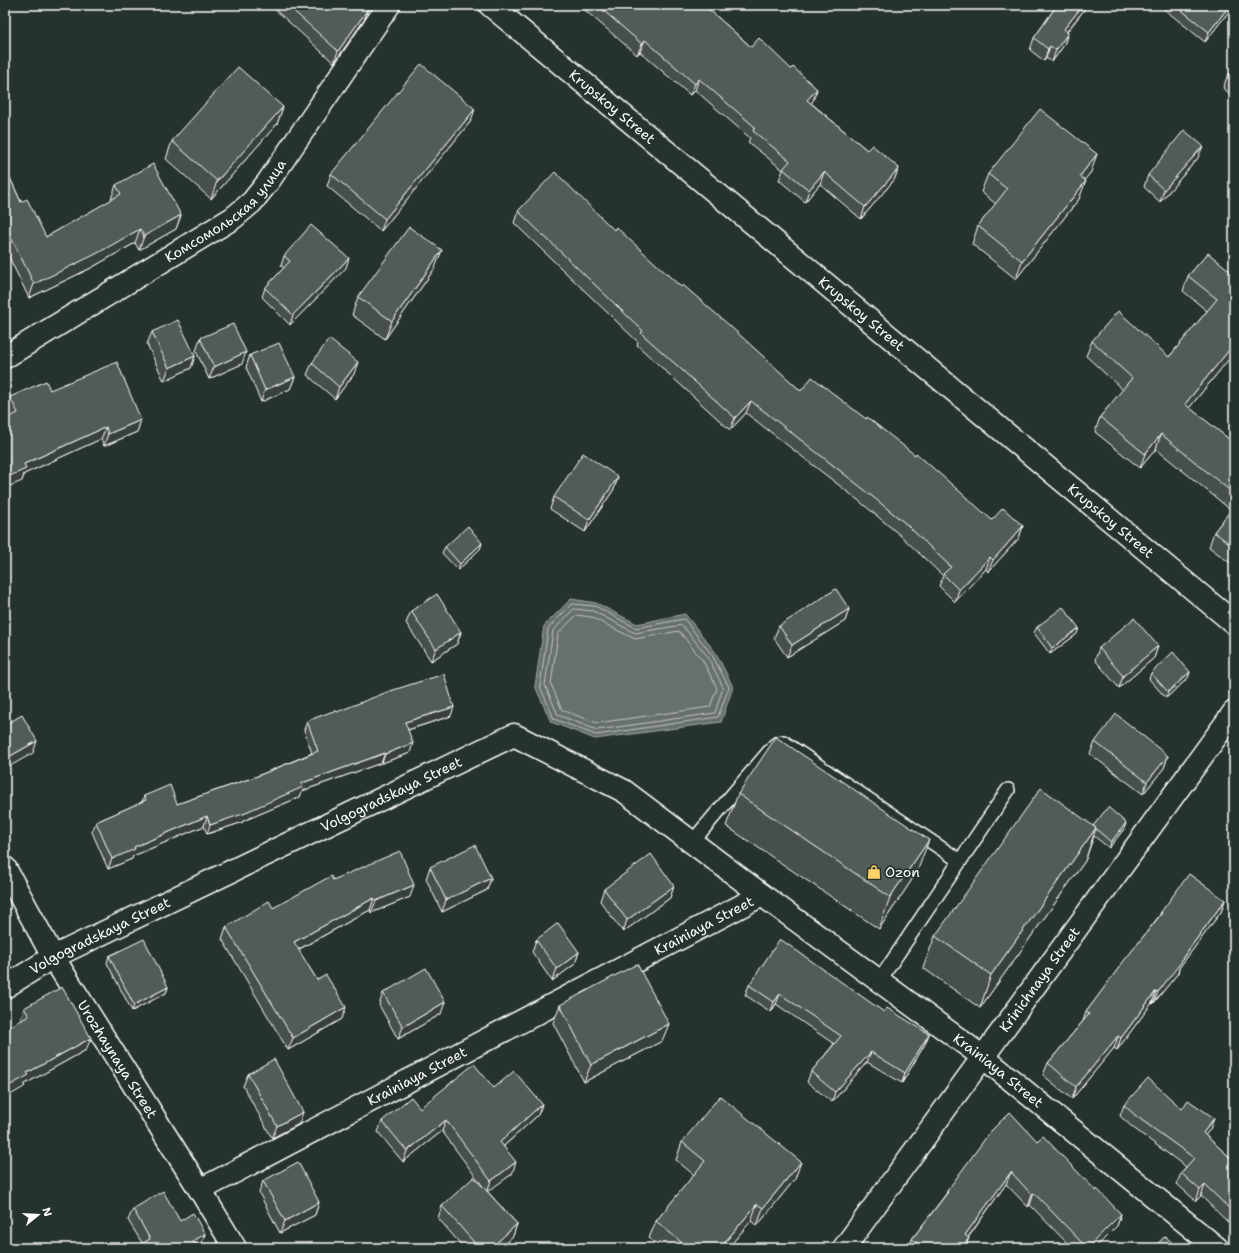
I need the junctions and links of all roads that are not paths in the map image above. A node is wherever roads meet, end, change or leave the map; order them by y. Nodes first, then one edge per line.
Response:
1 (389, 5) edge
2 (490, 5) edge
3 (5, 357) edge
4 (1234, 623) edge
5 (1234, 712) edge
6 (1008, 790) dead end
7 (692, 842) junction
8 (960, 861) junction
9 (5, 868) edge
10 (762, 895) junction
11 (53, 957) junction
12 (879, 981) junction
13 (5, 986) edge
14 (983, 1057) junction
15 (200, 1190) junction
16 (235, 1248) edge
17 (844, 1248) edge
18 (1217, 1248) edge

1 - 3 street, Комсомольская улица
2 - 4 street, Krupskoy Street
5 - 14 street, Krinichnaya Street
6 - 8 lane
7 - 8 lane
7 - 10 street, Volgogradskaya Street
7 - 11 street, Volgogradskaya Street
8 - 12 lane
9 - 11 street, Urozhaynaya Street
10 - 12 street, Krainiaya Street
10 - 15 street, Krainiaya Street
11 - 13 street, Volgogradskaya Street
11 - 15 street, Urozhaynaya Street
12 - 14 street, Krainiaya Street
14 - 17 street, Krinichnaya Street
14 - 18 street, Krainiaya Street
15 - 16 street, Urozhaynaya Street

